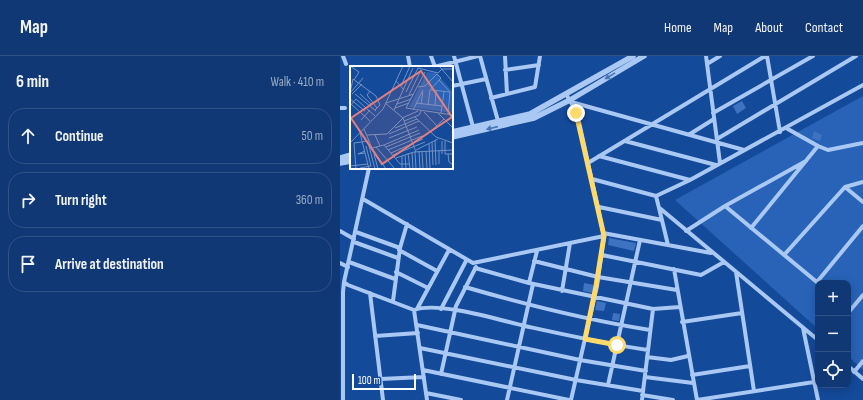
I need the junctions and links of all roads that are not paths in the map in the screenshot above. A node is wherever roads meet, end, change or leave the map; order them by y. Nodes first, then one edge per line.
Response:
1 (343, 56) edge
2 (408, 56) edge
3 (431, 56) edge
4 (454, 56) edge
5 (479, 56) edge
6 (505, 56) edge
7 (540, 56) edge
8 (633, 56) edge
9 (644, 56) edge
10 (706, 56) edge
11 (720, 56) edge
12 (766, 56) edge
13 (813, 56) edge
14 (856, 56) edge
15 (455, 62) junction
16 (346, 64) dead end
17 (707, 64) junction
18 (539, 65) junction
19 (410, 66) edge
20 (434, 66) edge
21 (438, 66) edge
22 (505, 70) junction
23 (486, 79) junction
24 (771, 80) junction
25 (462, 84) junction
26 (863, 85) edge
27 (453, 86) edge
28 (710, 90) junction
29 (507, 94) junction
30 (566, 94) junction
31 (491, 98) junction
32 (570, 101) junction
33 (775, 105) junction
34 (713, 113) junction
35 (714, 119) junction
36 (498, 121) junction
37 (653, 124) junction
38 (473, 127) junction
39 (786, 128) junction
40 (453, 132) edge
41 (780, 132) junction
42 (690, 134) junction
43 (453, 138) edge
44 (717, 140) junction
45 (625, 141) junction
46 (863, 143) edge
47 (818, 146) junction
48 (744, 150) junction
49 (350, 155) edge
50 (600, 156) junction
51 (340, 158) edge
52 (350, 161) edge
53 (806, 161) junction
54 (340, 163) edge
55 (588, 163) junction
56 (718, 164) junction
57 (369, 169) edge
58 (592, 179) junction
59 (690, 180) junction
60 (863, 182) edge
61 (845, 186) junction
62 (656, 196) junction
63 (363, 199) junction
64 (863, 202) edge
65 (725, 206) junction
66 (599, 207) junction
67 (659, 208) junction
68 (662, 220) junction
69 (407, 224) junction
70 (863, 226) edge
71 (751, 228) junction
72 (340, 231) edge
73 (686, 231) junction
74 (356, 232) junction
75 (604, 234) junction
76 (640, 240) junction
77 (354, 241) junction
78 (570, 243) junction
79 (668, 245) junction
80 (399, 249) junction
81 (449, 250) junction
82 (537, 251) junction
83 (713, 253) junction
84 (602, 255) junction
85 (784, 255) junction
86 (398, 258) junction
87 (466, 260) junction
88 (534, 261) junction
89 (349, 262) junction
90 (635, 262) junction
91 (724, 262) junction
92 (340, 263) edge
93 (476, 266) junction
94 (348, 267) junction
95 (566, 269) junction
96 (674, 269) junction
97 (438, 271) junction
98 (396, 272) junction
99 (736, 272) junction
100 (598, 277) junction
101 (395, 279) junction
102 (815, 280) edge
103 (820, 280) edge
104 (344, 282) junction
105 (630, 283) junction
106 (531, 284) junction
107 (466, 287) junction
108 (428, 288) junction
109 (677, 290) junction
110 (562, 291) junction
111 (370, 293) junction
112 (863, 295) edge
113 (594, 298) junction
114 (393, 301) junction
115 (626, 304) junction
116 (528, 305) junction
117 (343, 307) junction
118 (680, 307) junction
119 (851, 308) edge
120 (416, 309) junction
121 (441, 309) junction
122 (653, 309) junction
123 (455, 310) junction
124 (340, 313) edge
125 (742, 313) junction
126 (589, 319) junction
127 (682, 322) junction
128 (417, 325) junction
129 (621, 325) junction
130 (523, 326) junction
131 (803, 327) junction
132 (650, 330) junction
133 (450, 332) junction
134 (418, 333) junction
135 (375, 336) junction
136 (815, 337) edge
137 (585, 339) junction
138 (617, 345) junction
139 (519, 347) junction
140 (420, 348) junction
141 (648, 350) junction
142 (446, 353) junction
143 (688, 356) junction
144 (647, 357) junction
145 (580, 360) junction
146 (863, 361) edge
147 (612, 365) junction
148 (750, 366) junction
149 (514, 367) junction
150 (851, 369) edge
151 (423, 370) junction
152 (646, 371) junction
153 (854, 372) junction
154 (441, 374) junction
155 (692, 375) junction
156 (424, 377) junction
157 (645, 377) junction
158 (380, 379) junction
159 (863, 379) edge
160 (576, 380) junction
161 (814, 382) junction
162 (693, 383) junction
163 (608, 385) junction
164 (510, 388) junction
165 (342, 389) edge
166 (754, 391) junction
167 (426, 393) junction
168 (642, 395) edge
169 (343, 400) edge
170 (383, 400) edge
171 (427, 400) edge
172 (462, 400) edge
173 (507, 400) edge
174 (570, 400) edge
175 (673, 400) edge
176 (697, 400) edge
177 (818, 400) edge

1 - 16 street
2 - 19 street
3 - 20 street
4 - 15 street
5 - 15 street
5 - 23 street
6 - 22 street
7 - 18 street
8 - 30 street
9 -> 32 street
10 - 17 street
11 - 17 street
12 - 24 street
12 - 28 street
13 - 24 street
14 - 33 street
15 - 21 street
15 - 25 street
17 - 28 street
18 - 22 street
18 - 29 street
22 - 29 street
23 - 25 street
23 - 31 street
24 - 33 street
24 - 34 street
25 - 27 street
25 - 38 street
26 - 39 street
28 - 34 street
28 - 37 street
29 - 31 street
30 - 32 street
30 - 36 street
31 - 36 street
32 - 37 street
32 -> 43 street
32 - 55 street
33 - 41 street
33 - 44 street
34 - 35 street
35 - 42 street
35 - 44 street
36 - 38 street
37 - 42 street
37 - 45 street
38 - 40 street
39 - 41 street
39 - 47 street
41 - 48 street
42 - 44 street
44 - 48 street
44 - 56 street
45 - 50 street
45 - 56 street
46 - 47 street
47 - 53 street
48 - 56 street
49 - 51 street
50 - 55 street
50 - 59 street
52 - 54 street
53 - 65 street
53 - 71 street
55 - 58 street
56 - 59 street
57 - 63 street
58 - 62 street
58 - 66 street
59 - 62 street
60 - 61 street
61 - 64 street
61 - 85 street
62 - 67 street
63 - 69 street
63 - 74 street
65 - 71 street
65 - 73 street
66 - 68 street
66 - 75 street
67 - 68 street
67 - 73 street
68 - 79 street
69 - 80 street
69 - 81 street
70 - 103 street
71 - 85 street
72 - 77 street
73 - 83 street
74 - 77 street
74 - 80 street
75 - 76 street
75 - 78 street
75 - 84 street
76 - 79 street
76 - 90 street
77 - 86 street
77 - 89 street
78 - 82 street
78 - 95 street
79 - 83 street
80 - 86 street
80 - 97 street
81 - 87 street
81 - 97 street
82 - 88 street
82 - 93 street
83 - 91 street
84 - 90 street
84 - 100 street
85 - 102 street
86 - 98 street
87 - 93 street
87 - 121 street
88 - 95 street
88 - 106 street
89 - 94 street
89 - 101 street
90 - 96 street
90 - 105 street
91 - 96 street
91 - 99 street
92 - 94 street
93 - 106 street
93 - 107 street
94 - 104 street
95 - 100 street
95 - 110 street
96 - 109 street
97 - 108 street
98 - 101 street
98 - 108 street
99 - 125 street
99 - 131 street
100 - 105 street
100 - 113 street
101 - 114 street
104 - 111 street
104 - 117 street
105 - 109 street
105 - 115 street
106 - 110 street
106 - 116 street
107 - 116 street
107 - 123 street
108 - 120 street
109 - 118 street
110 - 113 street
111 - 114 street
111 - 135 street
112 - 119 street
113 - 115 street
113 - 126 street
114 - 120 street
115 - 122 street
115 - 129 street
116 - 126 street
116 - 130 street
117 - 124 street
117 - 165 street
118 - 122 street
118 - 127 street
120 - 121 street
120 - 128 street
121 - 123 street
122 - 132 street
123 - 130 street
123 - 133 street
125 - 127 street
125 - 148 street
126 - 129 street
126 - 137 street
127 - 143 street
128 - 133 street
128 - 134 street
129 - 132 street
129 - 138 street
130 - 137 street
130 - 139 street
131 - 136 street
131 - 161 street
132 - 141 street
133 - 139 street
133 - 142 street
134 - 135 street
134 - 140 street
135 - 158 street
137 - 138 street
137 - 145 street
138 - 141 street
138 - 147 street
139 - 145 street
139 - 149 street
140 - 142 street
140 - 151 street
141 - 144 street
142 - 149 street
142 - 154 street
143 - 144 street
143 - 155 street
144 - 152 street
145 - 147 street
145 - 160 street
146 - 153 street
147 - 152 street
147 - 163 street
148 - 155 street
148 - 166 street
149 - 160 street
149 - 164 street
150 - 153 street
151 - 154 street
151 - 156 street
152 - 157 street
153 - 159 street
154 - 164 street
155 - 162 street
156 - 158 street
156 - 167 street
157 - 162 street
157 - 168 street
158 - 170 street
160 - 163 street
160 - 174 street
161 - 166 street
161 - 177 street
162 - 176 street
163 - 168 street
164 - 173 street
164 - 174 street
165 - 169 street
166 - 176 street
167 - 171 street
167 - 172 street
168 - 175 street

